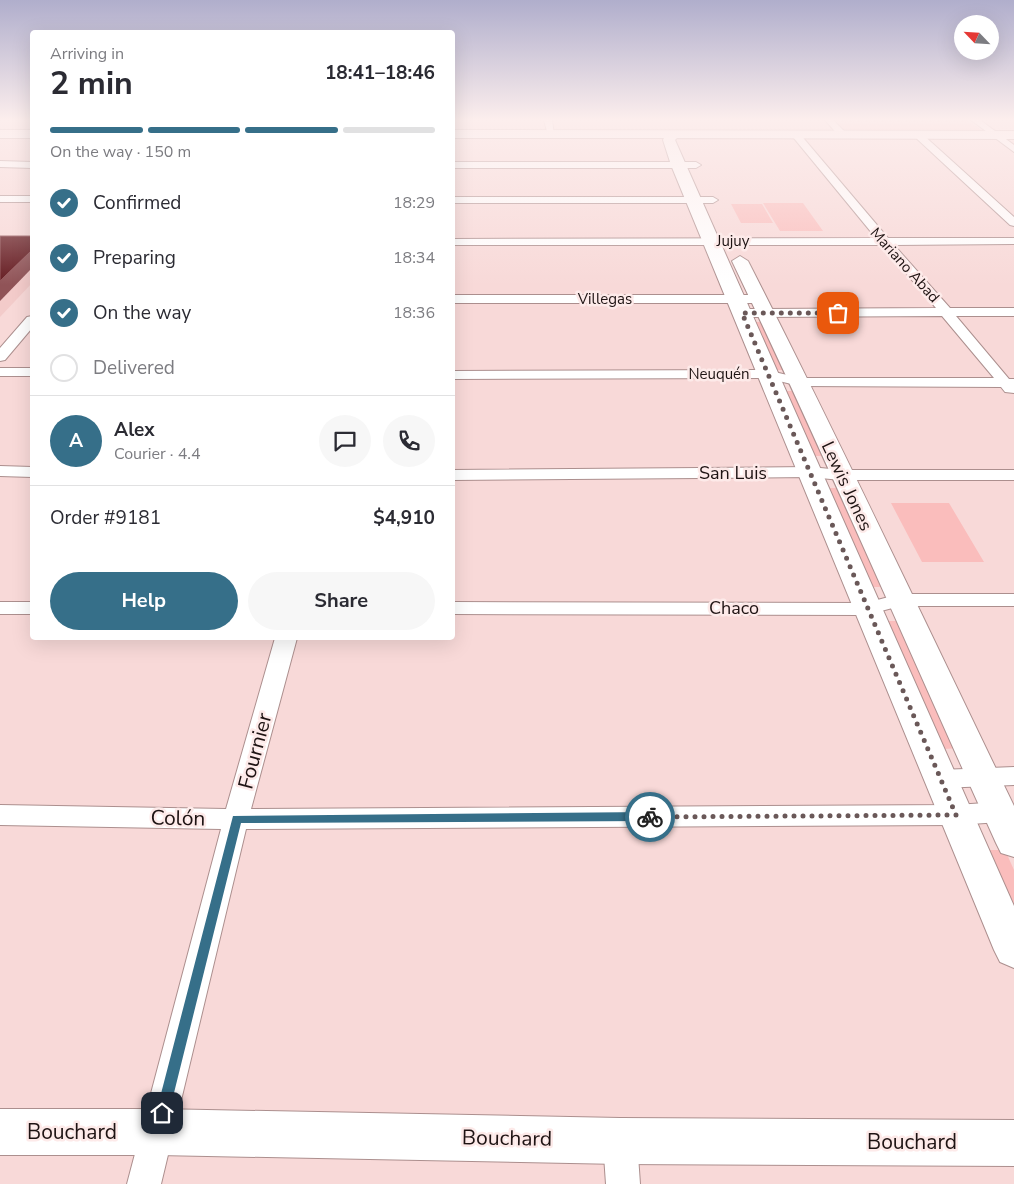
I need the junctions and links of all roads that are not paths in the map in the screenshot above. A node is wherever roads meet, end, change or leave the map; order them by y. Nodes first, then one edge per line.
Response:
1 (692, 175) edge
2 (829, 175) edge
3 (962, 175) edge
4 (0, 199) edge
5 (30, 199) edge
6 (455, 200) edge
7 (703, 200) junction
8 (1014, 223) edge
9 (721, 241) junction
10 (1014, 241) edge
11 (455, 242) edge
12 (883, 242) junction
13 (455, 299) edge
14 (750, 306) junction
15 (948, 312) junction
16 (1014, 312) edge
17 (30, 322) edge
18 (0, 357) edge
19 (0, 372) edge
20 (30, 372) edge
21 (766, 374) junction
22 (455, 375) edge
23 (800, 382) junction
24 (1011, 387) edge
25 (0, 471) edge
26 (30, 472) edge
27 (810, 472) junction
28 (455, 475) edge
29 (841, 475) junction
30 (1014, 475) edge
31 (900, 600) junction
32 (1014, 600) edge
33 (0, 608) edge
34 (30, 608) edge
35 (455, 608) edge
36 (866, 609) junction
37 (285, 640) edge
38 (983, 776) junction
39 (1014, 776) edge
40 (940, 778) junction
41 (1000, 812) junction
42 (0, 815) edge
43 (956, 815) junction
44 (236, 819) junction
45 (1014, 843) edge
46 (1014, 950) edge
47 (0, 1132) edge
48 (158, 1132) junction
49 (620, 1141) junction
50 (1014, 1142) edge
51 (144, 1184) edge
52 (623, 1184) edge

1 - 7 main road, Lewis Jones
2 - 12 street, Mariano Abad
3 - 8 street
4 - 5 street
6 - 7 street
7 - 9 main road, Lewis Jones
9 - 11 street, Jujuy
9 - 12 street, Jujuy
9 - 14 main road, Lewis Jones
10 - 12 street, Jujuy
12 - 15 street, Mariano Abad
13 - 14 street, Villegas
14 - 15 street, Villegas
14 - 21 main road, Lewis Jones
14 - 23 main road, Lewis Jones
15 - 16 street, Villegas
15 - 24 street, Mariano Abad
17 - 18 street
19 - 20 street
21 - 22 street, Neuquén
21 - 23 street, Neuquén
21 - 27 main road, Lewis Jones
23 - 24 street, Neuquén
23 - 29 main road, Lewis Jones
25 - 26 street
27 - 28 street, San Luis
27 - 29 street, San Luis
27 - 36 main road, Lewis Jones
29 - 30 street, San Luis
29 - 31 main road, Lewis Jones
31 - 32 street, Chaco
31 - 36 street, Chaco
31 - 38 main road, Lewis Jones
33 - 34 street
35 - 36 street, Chaco
36 - 40 main road, Lewis Jones
37 - 44 street, Fournier
38 - 39 street
38 - 40 street
38 - 41 main road, Lewis Jones
40 - 43 main road, Lewis Jones
41 - 43 street, Colón
41 - 45 main road, Lewis Jones
42 - 44 street, Colón
43 - 44 street, Colón
43 - 46 main road, Lewis Jones
44 - 48 street, Fournier
47 - 48 main road, Bouchard
48 - 49 main road, Bouchard
48 - 51 street, Fournier
49 - 50 main road, Bouchard
49 - 52 street

